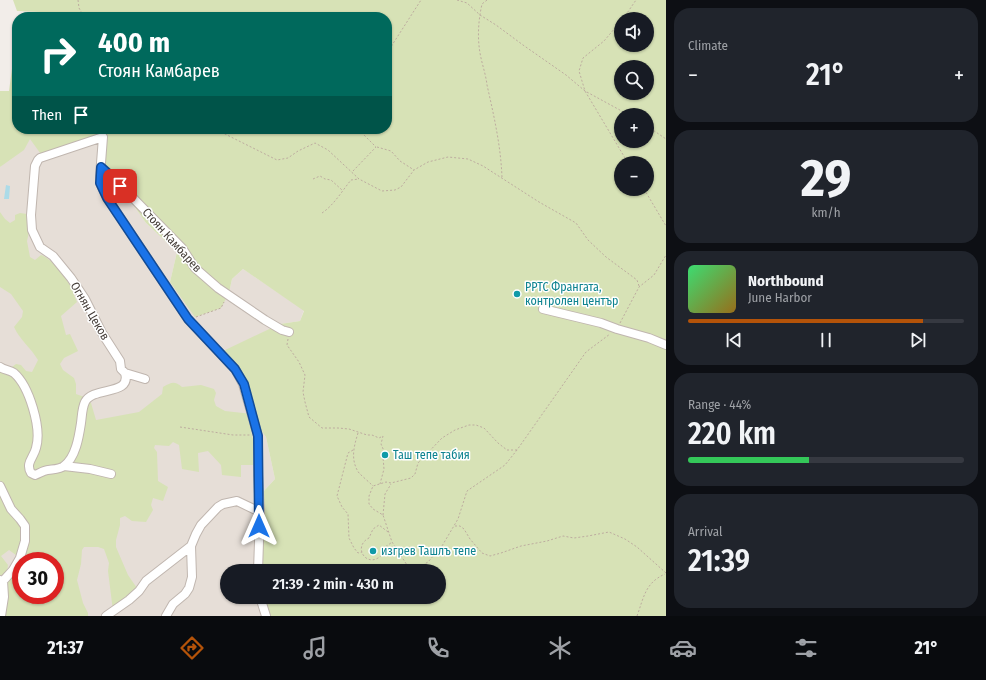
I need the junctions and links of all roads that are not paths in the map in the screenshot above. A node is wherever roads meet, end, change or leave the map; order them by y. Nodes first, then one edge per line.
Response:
1 (101, 167) junction
2 (543, 309) dead end
3 (289, 332) road end
4 (666, 345) edge
5 (0, 367) edge
6 (125, 373) junction
7 (144, 379) dead end
8 (64, 466) junction
9 (111, 474) dead end
10 (0, 486) edge
11 (260, 512) junction
12 (191, 546) junction
13 (258, 564) edge
14 (2, 580) edge
15 (262, 604) edge
16 (0, 616) edge
17 (106, 616) edge
18 (166, 616) edge
19 (266, 616) edge

1 - 3 street, Стоян Камбарев
1 - 6 street, Огнян Цеков
1 - 11 street
2 - 4 street
5 - 8 street
6 - 7 street
6 - 8 street
8 - 9 street
10 - 14 street
11 - 12 street
11 - 13 street
12 - 17 street
12 - 18 street
14 - 16 street
15 - 19 street

